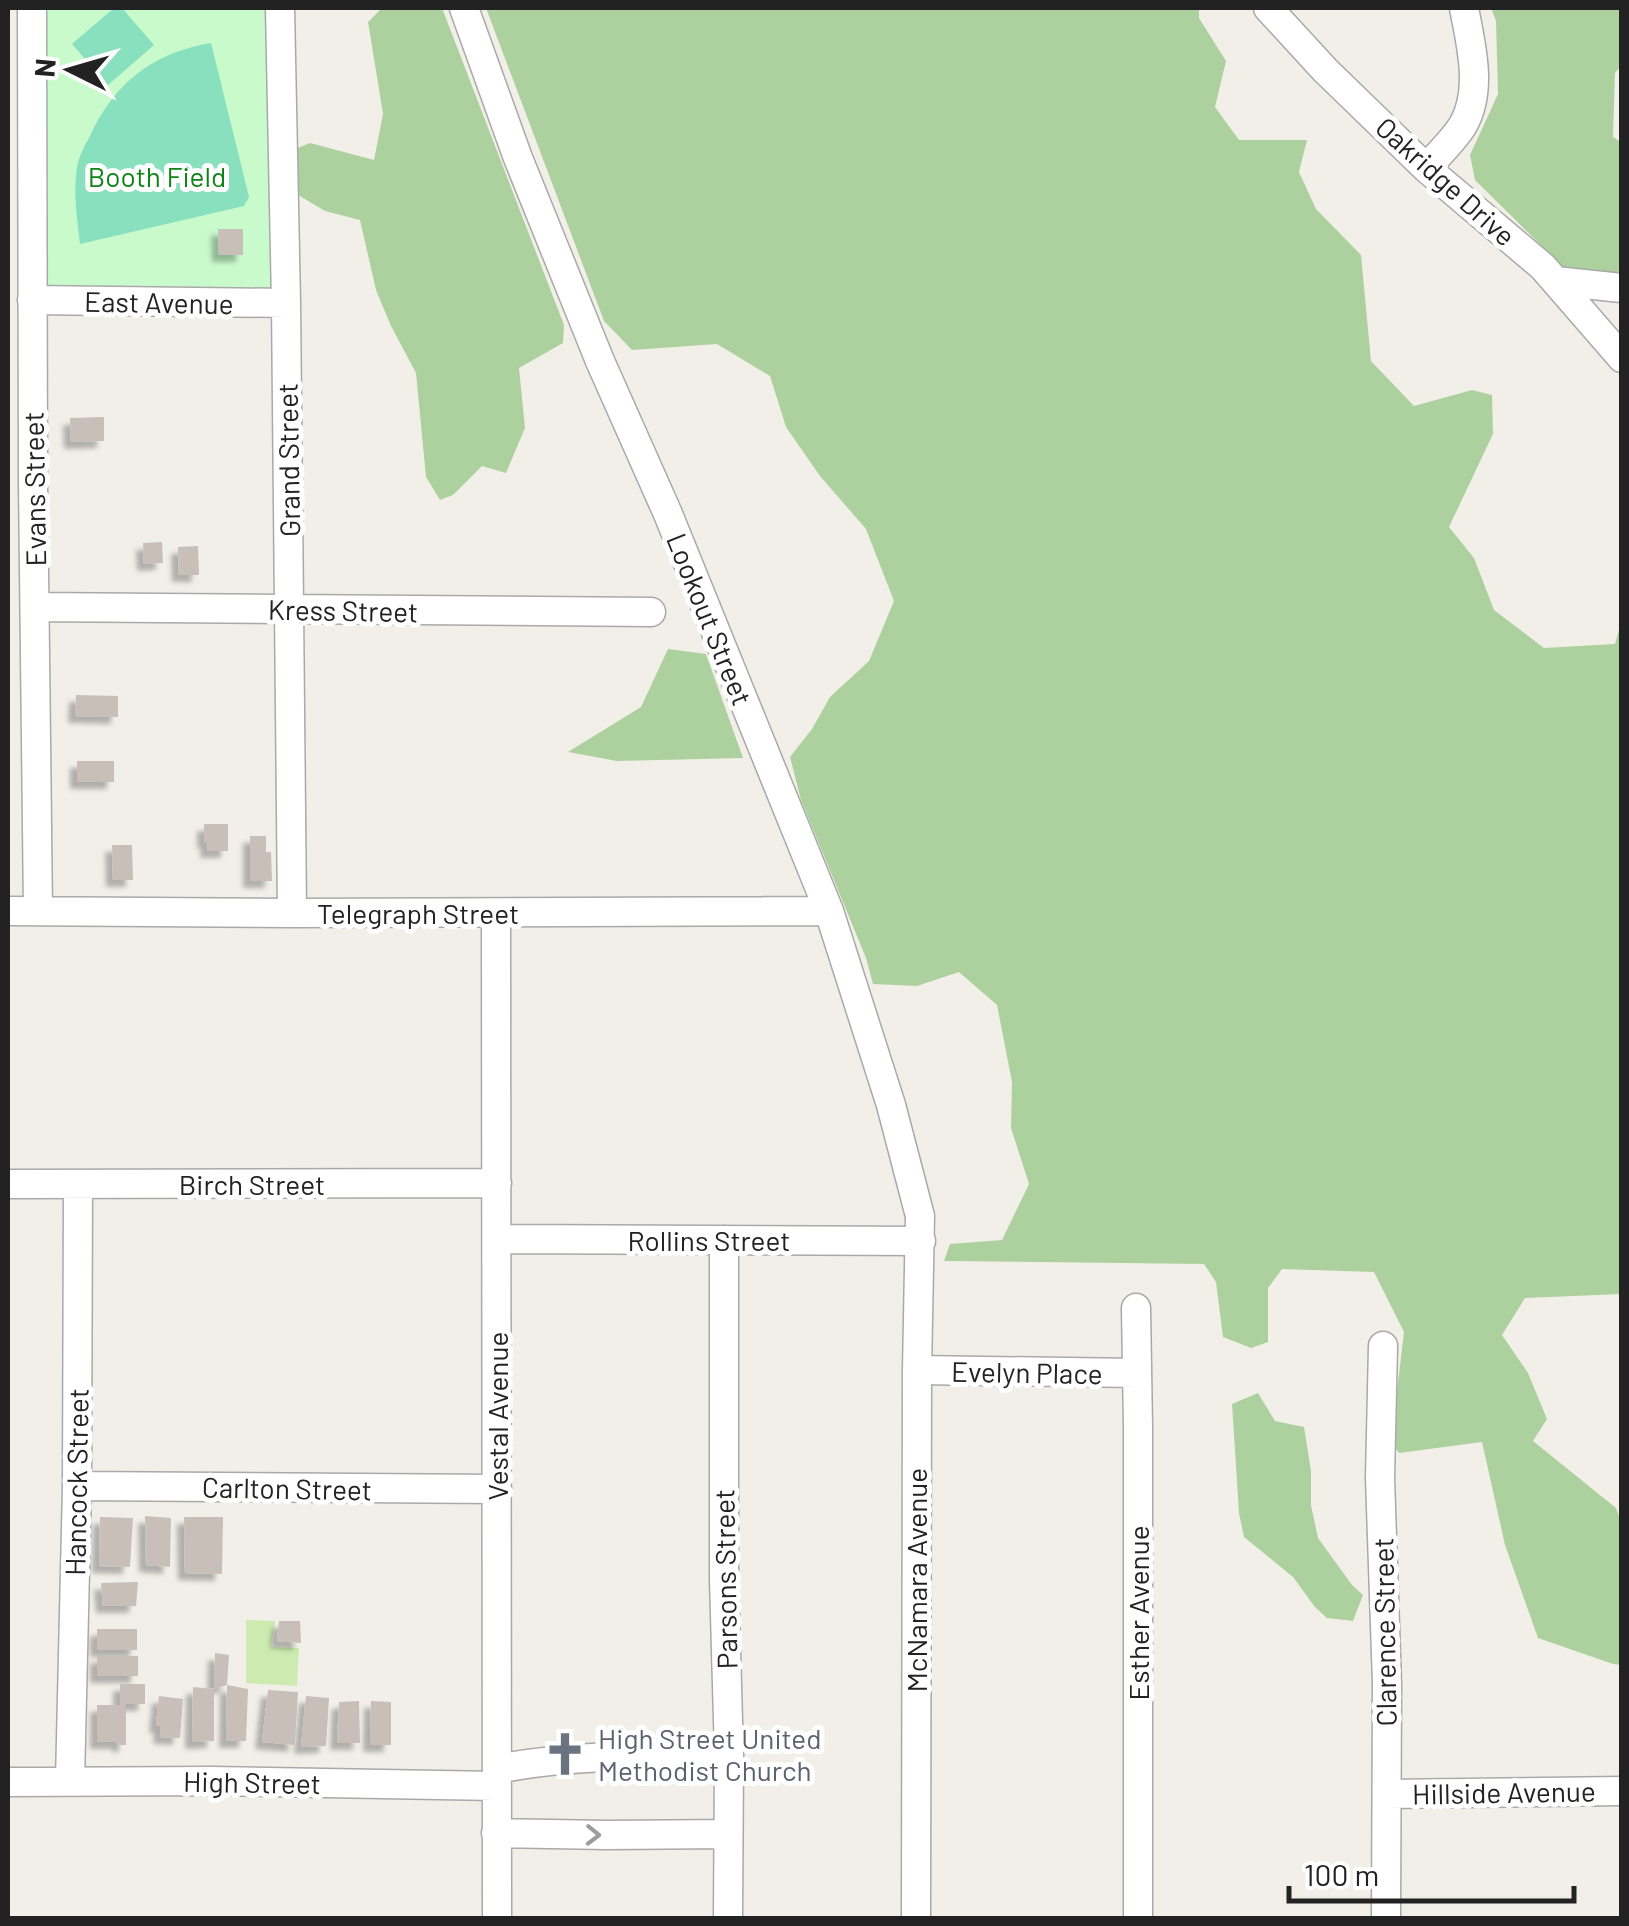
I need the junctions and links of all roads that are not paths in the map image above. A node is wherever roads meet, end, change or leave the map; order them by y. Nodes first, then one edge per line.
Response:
1 (32, 8) edge
2 (280, 8) edge
3 (464, 8) edge
4 (1268, 8) edge
5 (1464, 8) edge
6 (1426, 168) junction
7 (1555, 281) junction
8 (1622, 288) edge
9 (32, 300) junction
10 (286, 304) junction
11 (1622, 358) edge
12 (20, 485) edge
13 (36, 607) junction
14 (289, 609) junction
15 (652, 612) dead end
16 (8, 911) edge
17 (829, 911) junction
18 (38, 912) junction
19 (292, 913) junction
20 (496, 913) junction
21 (496, 1183) junction
22 (8, 1184) edge
23 (78, 1184) junction
24 (497, 1239) junction
25 (724, 1240) junction
26 (921, 1241) junction
27 (1136, 1308) dead end
28 (1383, 1346) dead end
29 (917, 1370) junction
30 (1136, 1374) junction
31 (77, 1486) junction
32 (497, 1488) junction
33 (729, 1756) junction
34 (496, 1778) junction
35 (70, 1781) junction
36 (8, 1782) edge
37 (1622, 1791) edge
38 (1387, 1794) junction
39 (496, 1832) junction
40 (728, 1834) junction
41 (497, 1918) edge
42 (728, 1918) edge
43 (916, 1918) edge
44 (1138, 1918) edge
45 (1386, 1918) edge

1 - 9 street, Evans Street
2 - 10 street, Grand Street
3 - 17 street, Lookout Street
4 - 6 street, Oakridge Drive
5 - 6 street
6 - 7 street, Oakridge Drive
7 - 8 street
7 - 11 street, Oakridge Drive
9 - 10 street, East Avenue
9 - 12 street, Evans Street
10 - 14 street, Grand Street
12 - 13 street, Evans Street
13 - 14 street, Kress Street
13 - 18 street, Evans Street
14 - 15 street, Kress Street
14 - 19 street, Grand Street
16 - 18 street, Telegraph Street
17 - 20 street, Telegraph Street
17 - 26 street, Lookout Street
18 - 19 street, Telegraph Street
19 - 20 street, Telegraph Street
20 - 21 street, Vestal Avenue
21 - 23 street, Birch Street
21 - 24 street, Vestal Avenue
22 - 23 street, Birch Street
23 - 31 street, Hancock Street
24 - 25 street, Rollins Street
24 - 32 street, Vestal Avenue
25 - 26 street, Rollins Street
25 - 33 street, Parsons Street
26 - 29 street, McNamara Avenue
27 - 30 street, Esther Avenue
28 - 38 street, Clarence Street
29 - 30 street, Evelyn Place
29 - 43 street, McNamara Avenue
30 - 44 street, Esther Avenue
31 - 32 street, Carlton Street
31 - 35 street, Hancock Street
32 - 34 street, Vestal Avenue
33 - 34 street, High Street
33 - 40 street, Parsons Street
34 - 35 street, High Street
34 - 39 street, Vestal Avenue
35 - 36 street, High Street
37 - 38 street, Hillside Avenue
38 - 45 street, Clarence Street
39 -> 40 street
39 - 41 street, Vestal Avenue
40 - 42 street, Parsons Street

